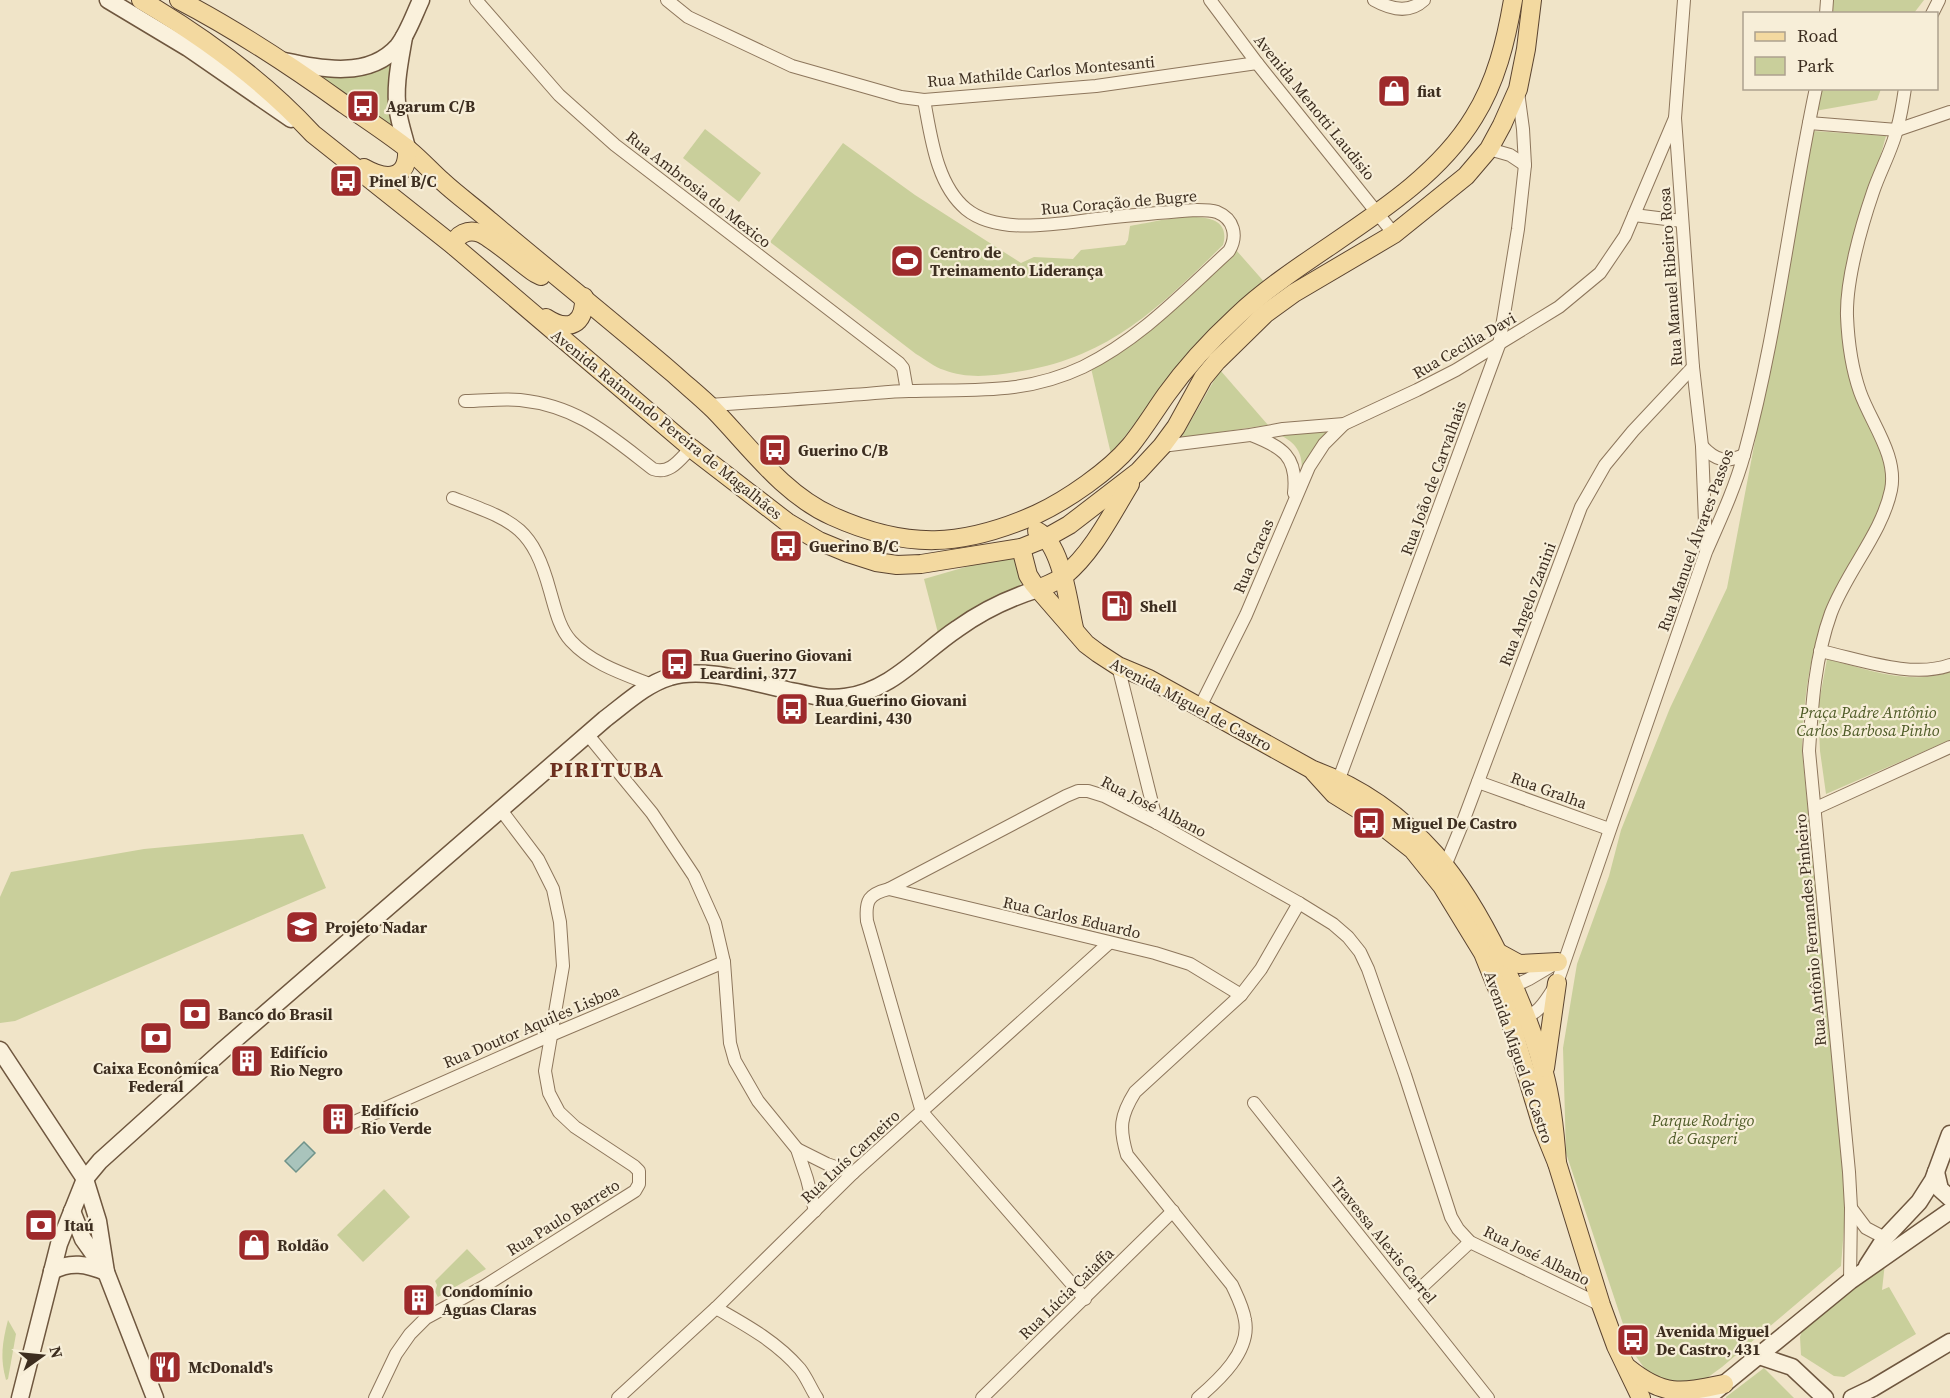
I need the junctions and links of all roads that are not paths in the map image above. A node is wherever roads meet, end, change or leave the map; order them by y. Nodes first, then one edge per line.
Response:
1 (108, 0) edge
2 (179, 0) edge
3 (420, 0) edge
4 (476, 0) edge
5 (668, 0) edge
6 (1210, 0) edge
7 (1374, 0) edge
8 (1424, 0) edge
9 (1513, 0) edge
10 (1532, 0) edge
11 (1684, 0) edge
12 (143, 1) edge
13 (405, 34) junction
14 (284, 61) junction
15 (1257, 63) junction
16 (1518, 89) junction
17 (1816, 90) edge
18 (1905, 90) edge
19 (924, 100) junction
20 (1950, 112) edge
21 (1675, 118) junction
22 (1809, 123) junction
23 (1897, 130) junction
24 (313, 134) junction
25 (407, 148) junction
26 (1489, 149) junction
27 (336, 153) junction
28 (1525, 165) junction
29 (1378, 213) junction
30 (1634, 215) junction
31 (1682, 222) junction
32 (1394, 234) junction
33 (454, 246) junction
34 (556, 276) junction
35 (584, 297) junction
36 (514, 298) junction
37 (1499, 345) junction
38 (1693, 367) junction
39 (907, 391) junction
40 (465, 401) dead end
41 (709, 405) junction
42 (1344, 424) junction
43 (1250, 435) junction
44 (1162, 446) junction
45 (1702, 446) junction
46 (691, 448) junction
47 (1744, 456) junction
48 (1138, 472) junction
49 (453, 498) dead end
50 (1293, 503) junction
51 (1007, 526) junction
52 (1046, 538) junction
53 (1021, 548) junction
54 (1706, 552) junction
55 (1062, 577) junction
56 (1038, 589) junction
57 (1075, 630) junction
58 (1820, 651) junction
59 (1950, 665) edge
60 (1118, 666) junction
61 (652, 685) junction
62 (1200, 707) junction
63 (588, 735) junction
64 (1950, 747) edge
65 (1478, 782) junction
66 (1337, 787) junction
67 (1816, 808) junction
68 (501, 810) junction
69 (1157, 823) junction
70 (1609, 829) junction
71 (1441, 873) junction
72 (889, 889) junction
73 (1299, 903) junction
74 (1109, 943) junction
75 (1497, 952) junction
76 (1563, 959) junction
77 (724, 962) junction
78 (1557, 983) junction
79 (1506, 989) junction
80 (1241, 995) junction
81 (1517, 1017) junction
82 (550, 1035) junction
83 (0, 1050) edge
84 (1544, 1073) junction
85 (1254, 1103) dead end
86 (922, 1112) junction
87 (352, 1123) dead end
88 (1950, 1134) edge
89 (796, 1149) junction
90 (1557, 1163) junction
91 (1936, 1172) junction
92 (853, 1173) junction
93 (85, 1179) junction
94 (1950, 1198) edge
95 (1851, 1208) junction
96 (72, 1211) junction
97 (815, 1211) junction
98 (1173, 1211) junction
99 (1950, 1211) edge
100 (1885, 1238) junction
101 (1470, 1242) junction
102 (52, 1271) junction
103 (106, 1272) junction
104 (1857, 1276) junction
105 (1410, 1298) junction
106 (1085, 1299) junction
107 (1601, 1305) junction
108 (716, 1308) junction
109 (1789, 1331) junction
110 (1949, 1344) edge
111 (1759, 1356) junction
112 (1624, 1365) junction
113 (1792, 1367) junction
114 (1724, 1384) junction
115 (20, 1398) edge
116 (155, 1398) edge
117 (375, 1398) edge
118 (618, 1398) edge
119 (817, 1398) edge
120 (982, 1398) edge
121 (1198, 1398) edge
122 (1488, 1398) edge
123 (1641, 1398) edge
124 (1707, 1398) edge
125 (1826, 1398) edge
126 (1852, 1398) edge

1 - 24 main road
2 - 14 main road, Avenida Raimundo Pereira de Magalhães
3 - 13 main road
4 - 39 street, Rua Ambrosia do Mexico
5 - 19 street, Rua Mathilde Carlos Montesanti
6 - 15 street, Avenida Menotti Laudisio
7 - 8 street
9 - 29 main road, Avenida Raimundo Pereira de Magalhães
10 - 16 main road, Avenida Raimundo Pereira de Magalhães
11 - 21 street, Rua Manuel Ribeiro Rosa
12 - 24 main road, Avenida Raimundo Pereira de Magalhães
13 - 14 main road
13 - 25 main road
14 - 25 main road, Avenida Raimundo Pereira de Magalhães
15 - 19 street, Rua Mathilde Carlos Montesanti
15 - 29 street, Avenida Menotti Laudisio
16 - 26 main road, Avenida Raimundo Pereira de Magalhães
16 - 28 street, Rua João de Carvalhais
17 - 22 street, Rua Manuel Álvares Passos
18 - 23 street, Rua Antônio Fernandes Pinheiro
19 - 39 street, Rua Coração de Bugre
20 - 23 street
21 - 30 street, Rua Cecilia Davi
21 - 31 street, Rua Manuel Ribeiro Rosa
22 - 23 street
22 - 47 street, Rua Manuel Álvares Passos
23 - 58 street, Rua Antônio Fernandes Pinheiro
24 - 27 main road, Avenida Raimundo Pereira de Magalhães
25 - 27 main road
25 - 34 main road, Avenida Raimundo Pereira de Magalhães
26 - 28 street
26 - 32 main road, Avenida Raimundo Pereira de Magalhães
27 - 33 main road, Avenida Raimundo Pereira de Magalhães
28 - 37 street, Rua João de Carvalhais
29 - 32 street, Avenida Menotti Laudisio
29 - 51 main road, Avenida Raimundo Pereira de Magalhães
30 - 31 street
30 - 37 street, Rua Cecilia Davi
31 - 38 street, Rua Manuel Ribeiro Rosa
32 - 44 main road, Avenida Raimundo Pereira de Magalhães
33 - 34 main road
33 - 36 main road, Avenida Raimundo Pereira de Magalhães
34 - 35 main road, Avenida Raimundo Pereira de Magalhães
35 - 36 main road
35 - 41 main road, Avenida Raimundo Pereira de Magalhães
36 - 46 main road, Avenida Raimundo Pereira de Magalhães
37 - 42 street, Rua Cecilia Davi
37 - 66 street, Rua João de Carvalhais
38 - 45 street, Rua Manuel Ribeiro Rosa
38 - 65 street, Rua Angelo Zanini
39 - 41 street, Rua Coração de Bugre
40 - 46 street
41 - 51 main road, Avenida Raimundo Pereira de Magalhães
42 - 43 street, Rua Cecilia Davi
42 - 50 street, Rua Cracas
43 - 44 street, Rua Cecilia Davi
43 - 50 street
44 - 48 main road, Avenida Raimundo Pereira de Magalhães
45 - 47 street
45 - 54 street, Rua Manuel Ribeiro Rosa
46 - 53 main road, Avenida Raimundo Pereira de Magalhães
47 - 54 street, Rua Manuel Álvares Passos
48 - 52 main road, Avenida Raimundo Pereira de Magalhães
48 - 55 main road
49 - 61 street
50 - 62 street, Rua Cracas
51 - 52 main road
52 - 53 main road, Avenida Raimundo Pereira de Magalhães
52 - 55 main road
53 - 56 main road, Avenida Miguel de Castro
54 - 70 street, Rua Manuel Álvares Passos
55 - 56 main road
55 - 57 main road
56 - 57 main road, Avenida Miguel de Castro
56 - 61 main road
57 - 60 main road, Avenida Miguel de Castro
58 - 59 street
58 - 67 street, Rua Antônio Fernandes Pinheiro
60 - 62 main road, Avenida Miguel de Castro
60 - 69 street
61 - 63 main road
62 - 66 main road, Avenida Miguel de Castro
63 - 68 main road
63 - 77 street
64 - 67 street
65 - 70 street, Rua Gralha
65 - 71 street, Rua Angelo Zanini
66 - 71 main road, Avenida Miguel de Castro
67 - 95 street, Rua Antônio Fernandes Pinheiro
68 - 82 street, Rua Paulo Barreto
68 - 93 main road
69 - 72 street, Rua José Albano
69 - 73 street, Rua José Albano
70 - 76 street, Rua Manuel Álvares Passos
71 - 75 main road, Avenida Miguel de Castro
71 - 79 main road, Avenida Miguel de Castro
72 - 74 street, Rua Carlos Eduardo
72 - 86 street, Rua José Albano
73 - 80 street
73 - 101 street, Rua José Albano
74 - 80 street, Rua Carlos Eduardo
74 - 86 street, Rua Luís Carneiro
75 - 76 main road
75 - 79 main road, Avenida Miguel de Castro
76 - 78 street, Rua Manuel Álvares Passos
76 - 79 street
77 - 82 street, Rua Doutor Aquiles Lisboa
77 - 89 street
78 - 81 street, Rua Manuel Álvares Passos
78 - 84 main road
79 - 81 main road, Avenida Miguel de Castro
80 - 98 street
81 - 84 main road, Avenida Miguel de Castro
81 - 90 main road, Avenida Miguel de Castro
82 - 87 street, Rua Doutor Aquiles Lisboa
82 - 117 street, Rua Paulo Barreto
83 - 93 main road
84 - 90 main road, Avenida Miguel de Castro
85 - 105 street, Travessa Alexis Carrel
86 - 92 street, Rua Luís Carneiro
86 - 106 street, Rua José Albano
88 - 91 main road
89 - 92 street
89 - 97 street
90 - 107 main road, Avenida Miguel de Castro
91 - 94 main road
91 - 100 main road
92 - 97 street, Rua Luís Carneiro
93 - 96 main road
93 - 103 main road
95 - 100 street
95 - 104 street, Rua Antônio Fernandes Pinheiro
96 - 102 main road
96 - 103 main road
97 - 108 street, Rua Luís Carneiro
98 - 106 street, Rua Lúcia Caiaffa
98 - 121 street
99 - 104 main road
100 - 104 main road
101 - 105 street
101 - 107 street, Rua José Albano
102 - 103 main road
102 - 115 main road
103 - 116 main road
104 - 109 main road
105 - 122 street, Travessa Alexis Carrel
106 - 120 street, Rua Lúcia Caiaffa
107 - 112 main road, Avenida Miguel de Castro
108 - 118 street, Rua Luís Carneiro
108 - 119 street
109 - 111 main road
109 - 113 main road
110 - 126 main road
111 - 113 main road
111 - 114 main road
112 - 114 main road
112 - 123 main road, Avenida Miguel de Castro
113 - 125 main road
114 - 124 main road

